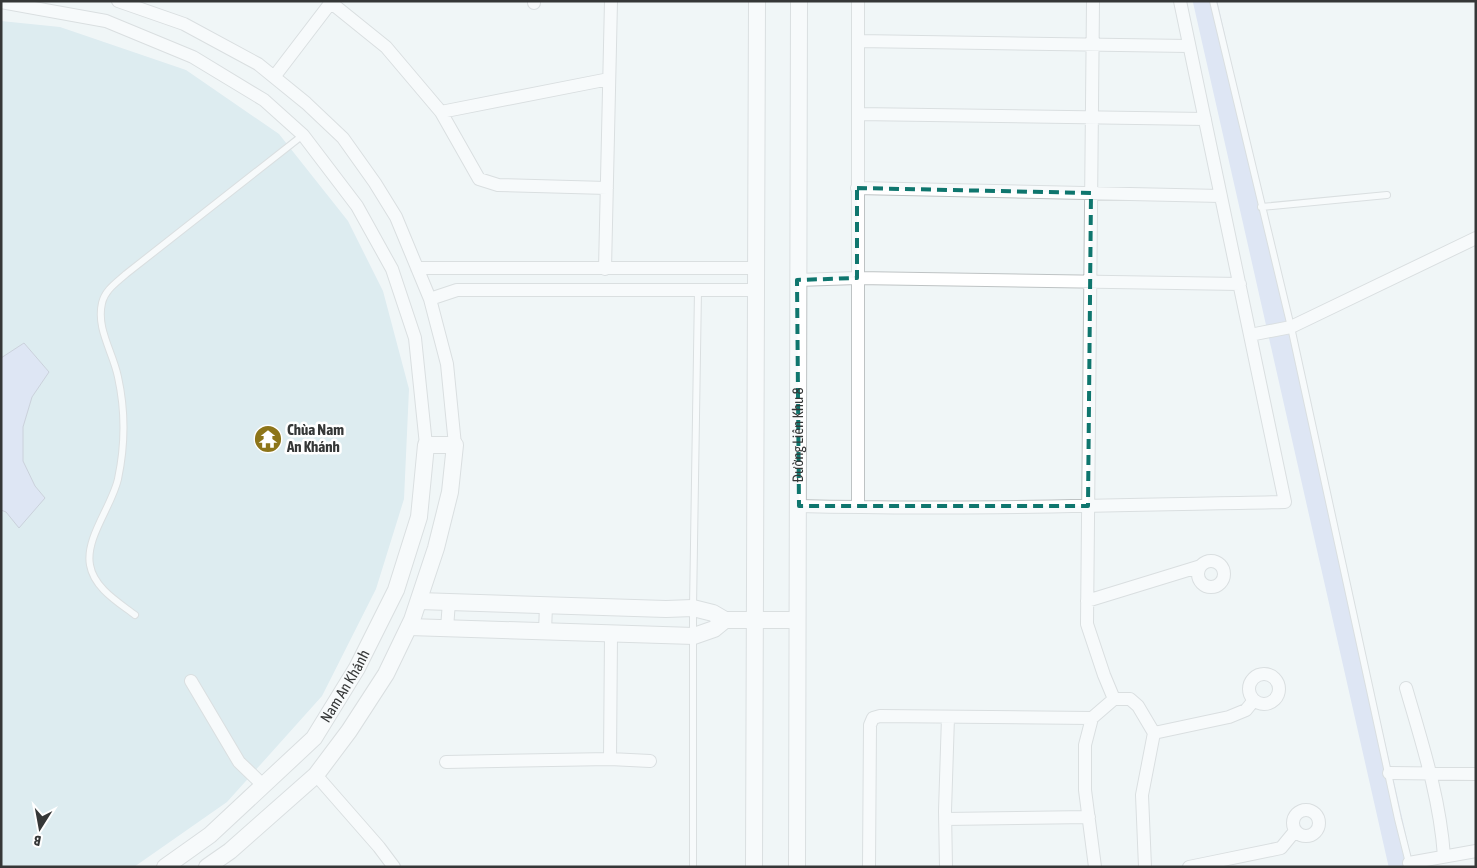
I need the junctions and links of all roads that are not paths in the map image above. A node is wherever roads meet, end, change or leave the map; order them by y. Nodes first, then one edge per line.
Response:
1 (118, 1) edge
2 (611, 1) edge
3 (757, 1) edge
4 (799, 1) edge
5 (858, 1) edge
6 (1093, 1) edge
7 (1180, 1) edge
8 (1213, 1) edge
9 (1, 2) edge
10 (331, 2) edge
11 (858, 41) junction
12 (1093, 45) junction
13 (1189, 46) junction
14 (274, 77) junction
15 (609, 79) junction
16 (441, 112) junction
17 (858, 114) junction
18 (1092, 117) junction
19 (1205, 119) junction
20 (303, 135) junction
21 (607, 188) junction
22 (857, 188) junction
23 (1091, 193) junction
24 (1387, 195) dead end
25 (1221, 196) junction
26 (1261, 207) junction
27 (1476, 238) edge
28 (417, 268) junction
29 (551, 268) junction
30 (605, 268) junction
31 (756, 268) junction
32 (857, 278) junction
33 (797, 280) junction
34 (1090, 282) junction
35 (1240, 284) junction
36 (549, 290) junction
37 (698, 290) junction
38 (756, 290) junction
39 (430, 299) junction
40 (1290, 327) junction
41 (1251, 335) junction
42 (426, 445) junction
43 (455, 445) junction
44 (799, 506) junction
45 (1088, 506) junction
46 (858, 507) junction
47 (1201, 566) dead end
48 (419, 601) junction
49 (1087, 601) junction
50 (449, 602) junction
51 (546, 605) junction
52 (693, 608) junction
53 (135, 615) dead end
54 (725, 620) junction
55 (755, 620) junction
56 (797, 620) junction
57 (409, 627) junction
58 (447, 628) junction
59 (545, 632) junction
60 (611, 635) junction
61 (694, 636) junction
62 (191, 681) dead end
63 (1406, 688) dead end
64 (1114, 699) junction
65 (1254, 700) dead end
66 (948, 716) junction
67 (1092, 718) junction
68 (1154, 733) junction
69 (610, 759) junction
70 (650, 761) dead end
71 (446, 762) dead end
72 (1389, 773) junction
73 (1431, 774) junction
74 (1476, 774) edge
75 (316, 775) junction
76 (264, 786) junction
77 (1089, 817) junction
78 (945, 819) junction
79 (1295, 831) dead end
80 (1476, 851) edge
81 (1444, 856) junction
82 (1410, 865) edge
83 (165, 867) edge
84 (207, 867) edge
85 (394, 867) edge
86 (692, 867) edge
87 (754, 867) edge
88 (797, 867) edge
89 (869, 867) edge
90 (946, 867) edge
91 (1095, 867) edge
92 (1145, 867) edge
93 (1189, 867) edge

1 - 14 street
2 - 15 street
3 - 31 street
4 - 33 street, Đường Liên Khu 8
5 - 11 street
6 - 12 street
7 - 13 street
8 - 26 lane
9 - 20 street
10 - 14 street
10 - 16 street
11 - 12 street
11 - 17 street
12 - 13 street
12 - 18 street
13 - 19 street
14 - 28 street
15 - 16 street
15 - 21 street
16 - 21 street
17 - 18 street
17 - 22 street
18 - 19 street
18 - 23 street
19 - 25 street
20 - 42 street
20 - 53 lane
21 - 30 street
22 - 23 street
22 - 32 street
23 - 25 street
23 - 34 street
24 - 26 lane
25 - 35 street
26 - 40 lane
27 - 40 street
28 - 29 street
28 - 39 street
29 - 30 street
29 - 36 street
30 - 31 street
31 - 38 street
32 - 33 street
32 - 34 street
32 - 46 street
33 - 44 street, Đường Liên Khu 8
34 - 35 street
34 - 45 street
35 - 41 street
36 - 37 street
36 - 39 street
37 - 38 street
37 - 52 lane
38 - 55 street
39 - 43 street
40 - 41 street
40 - 72 lane
41 - 45 street
42 - 43 street
42 - 76 street, Nam An Khánh
43 - 48 street, Nam An Khánh
44 - 46 street
44 - 56 street, Đường Liên Khu 8
45 - 46 street
45 - 49 street
47 - 49 street
48 - 50 street
48 - 57 street, Nam An Khánh
49 - 64 street
50 - 51 street
50 - 58 street
51 - 52 street
51 - 59 street
52 - 54 street
52 - 61 lane
54 - 55 street
54 - 61 street
55 - 56 street
55 - 87 street
56 - 88 street, Đường Liên Khu 8
57 - 58 street
57 - 75 street, Nam An Khánh
58 - 59 street
59 - 60 street
60 - 61 street
60 - 69 street
61 - 86 lane
62 - 76 street
63 - 73 street
64 - 67 street
64 - 68 street
65 - 68 street
66 - 67 street
66 - 78 street
66 - 89 street
67 - 77 street
68 - 92 street
69 - 70 street
69 - 71 street
72 - 73 street
72 - 82 lane
73 - 74 street
73 - 81 street
75 - 84 street, Nam An Khánh
75 - 85 street
76 - 83 street, Nam An Khánh
77 - 78 street
77 - 91 street
78 - 90 street
79 - 93 street
80 - 81 street
81 - 82 street

